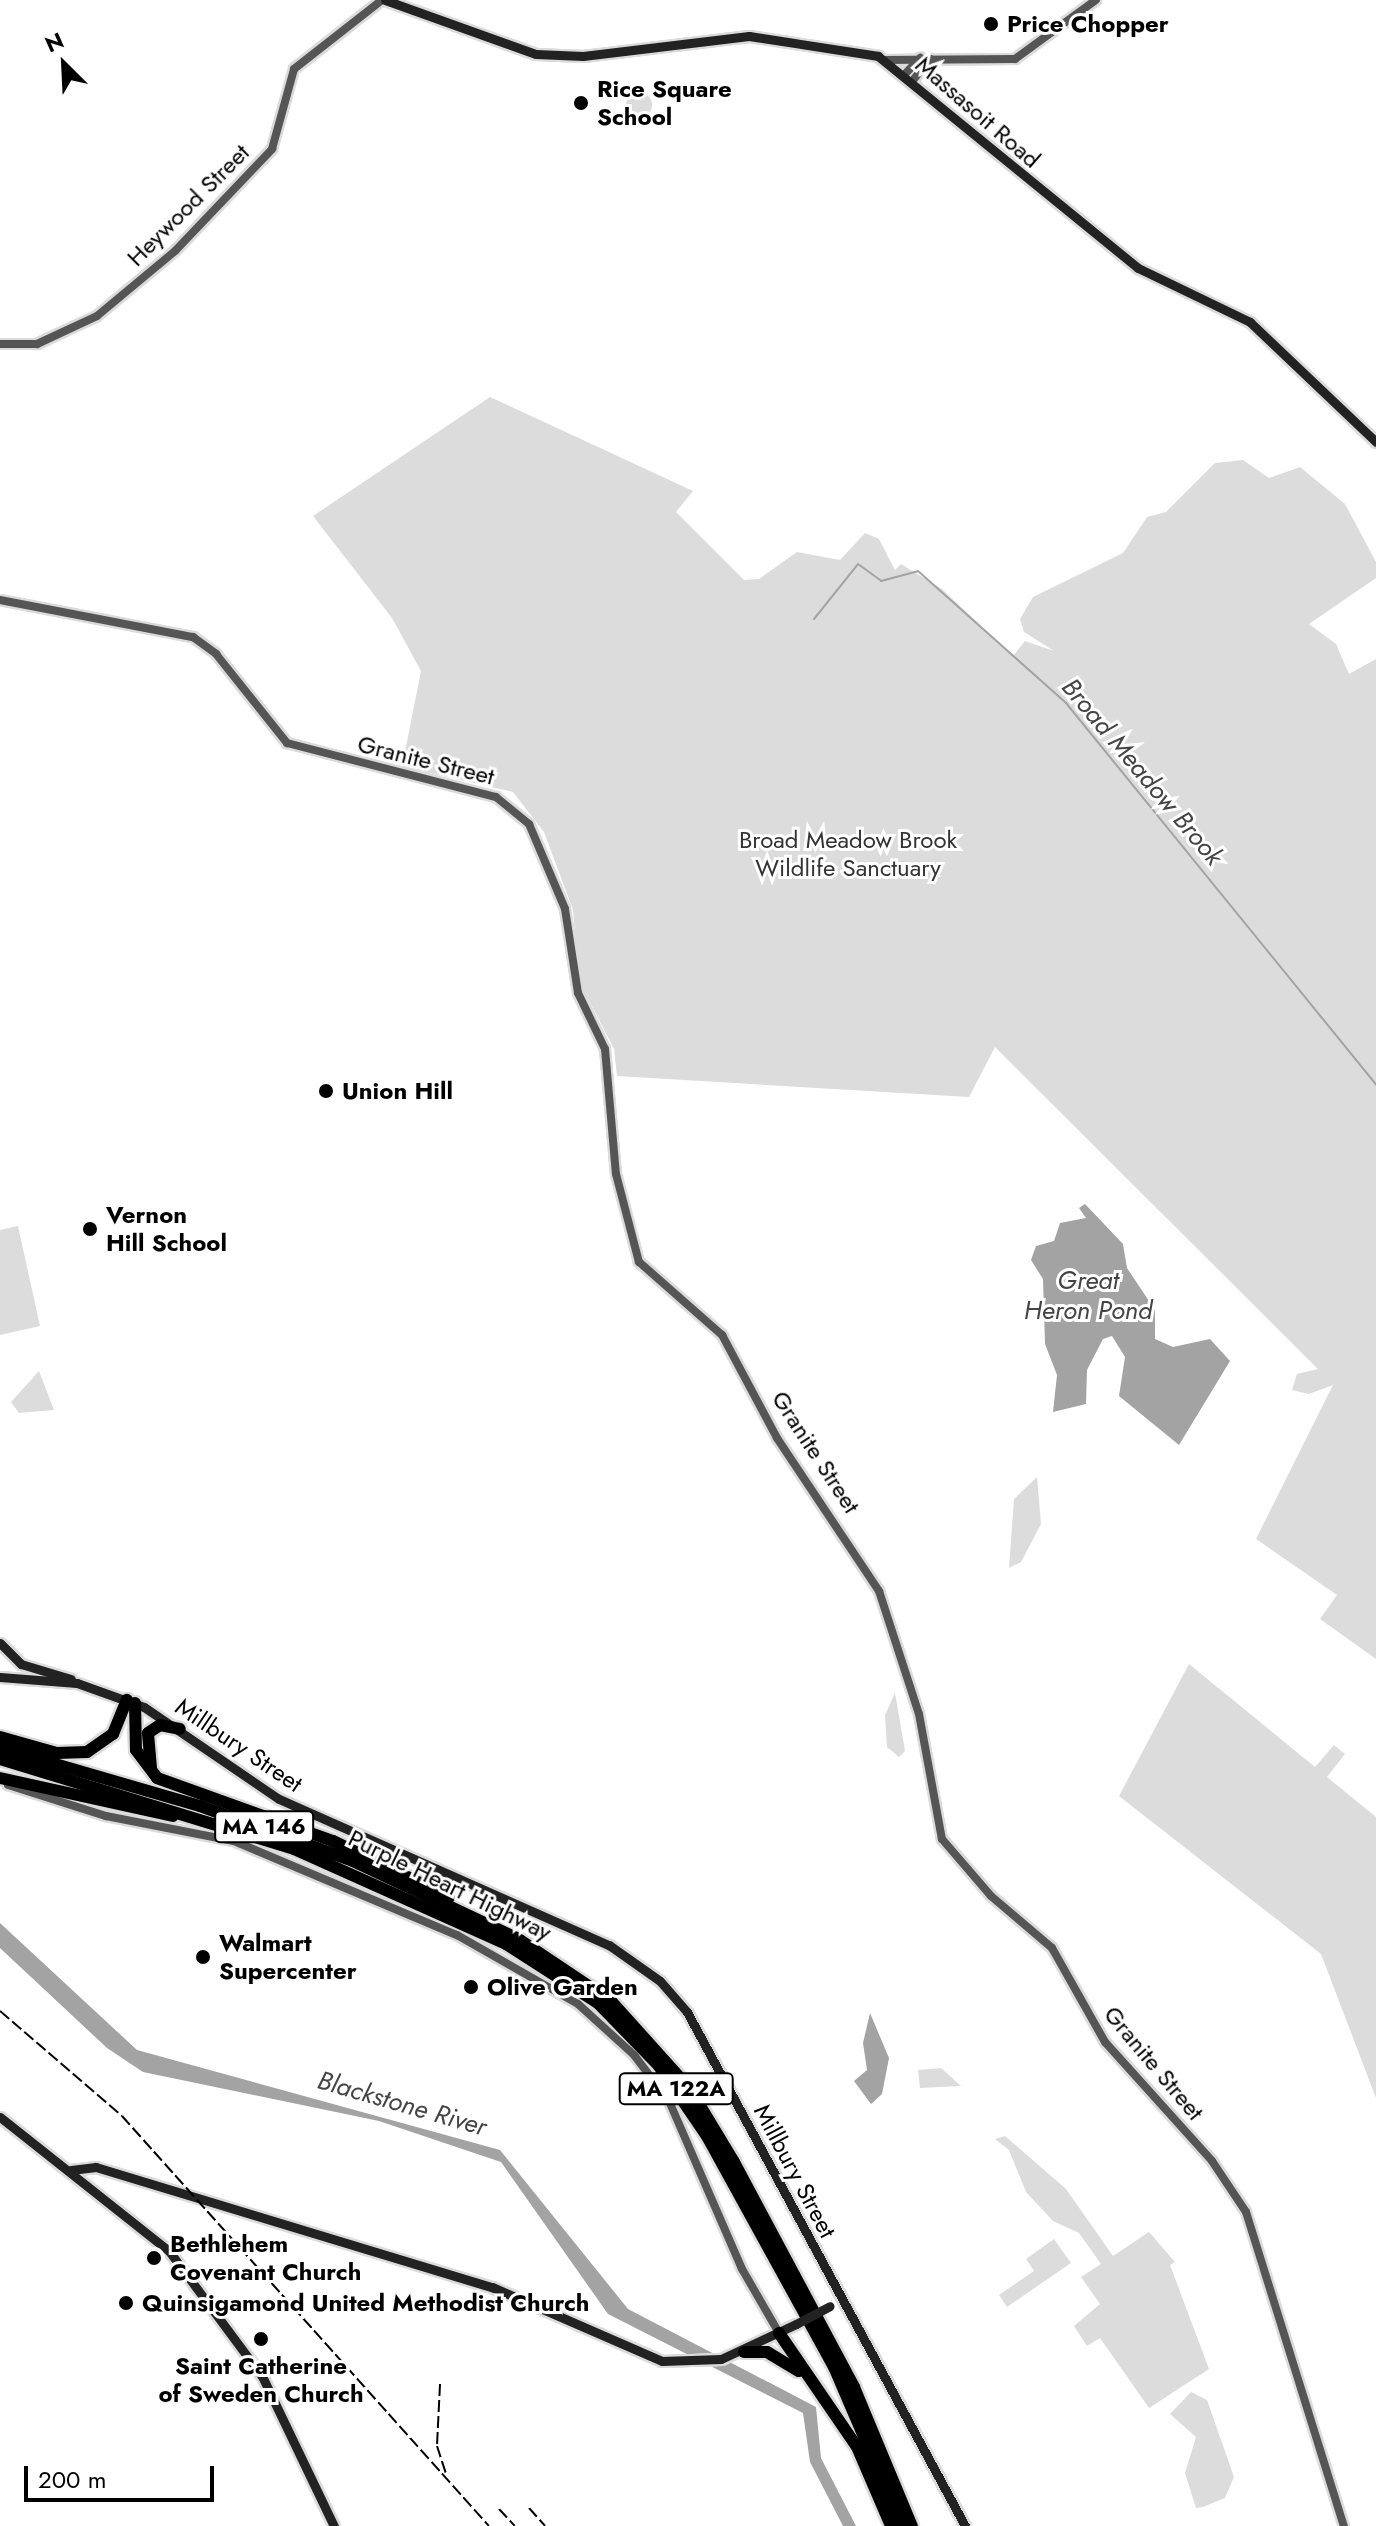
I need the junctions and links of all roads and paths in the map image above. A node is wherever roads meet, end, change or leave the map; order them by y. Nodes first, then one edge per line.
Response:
1 (384, 0) edge
2 (1096, 0) edge
3 (925, 58) junction
4 (884, 60) junction
5 (910, 76) junction
6 (0, 344) edge
7 (1376, 442) edge
8 (0, 600) edge
9 (0, 1643) edge
10 (0, 1677) edge
11 (77, 1683) junction
12 (131, 1702) junction
13 (180, 1729) junction
14 (0, 1737) edge
15 (0, 1748) edge
16 (0, 1759) edge
17 (157, 1778) junction
18 (0, 1780) edge
19 (261, 1837) junction
20 (517, 1938) junction
21 (0, 2117) edge
22 (71, 2170) junction
23 (841, 2300) junction
24 (779, 2333) junction
25 (744, 2352) junction
26 (810, 2378) junction
27 (334, 2526) edge
28 (891, 2526) edge
29 (902, 2526) edge
30 (912, 2526) edge
31 (965, 2526) edge
32 (1344, 2526) edge

1 - 4 main road, Massasoit Road
1 - 6 street, Heywood Street
2 - 3 street
3 - 4 street
3 - 5 street
4 - 5 main road, Massasoit Road
5 - 7 main road, Massasoit Road
8 - 32 street, Granite Street
9 - 11 main road
10 - 11 main road, Millbury Street
11 - 12 main road, Millbury Street
12 - 13 main road, Millbury Street
12 - 14 highway
12 - 17 highway
13 - 17 highway
13 - 23 main road, Millbury Street
15 - 20 highway, Purple Heart Highway / MA 146
16 - 19 highway, Purple Heart Highway / MA 146
17 - 20 highway, MA 122A
18 - 19 highway, MA 122A
18 - 24 street
19 - 29 highway, Purple Heart Highway / MA 122A
20 - 30 highway, Purple Heart Highway / MA 122A
21 - 22 main road
22 - 25 main road
22 - 27 main road
23 - 24 main road, bridge
23 - 31 main road, Millbury Street
24 - 25 main road
24 - 26 highway
25 - 26 highway
26 - 28 highway

